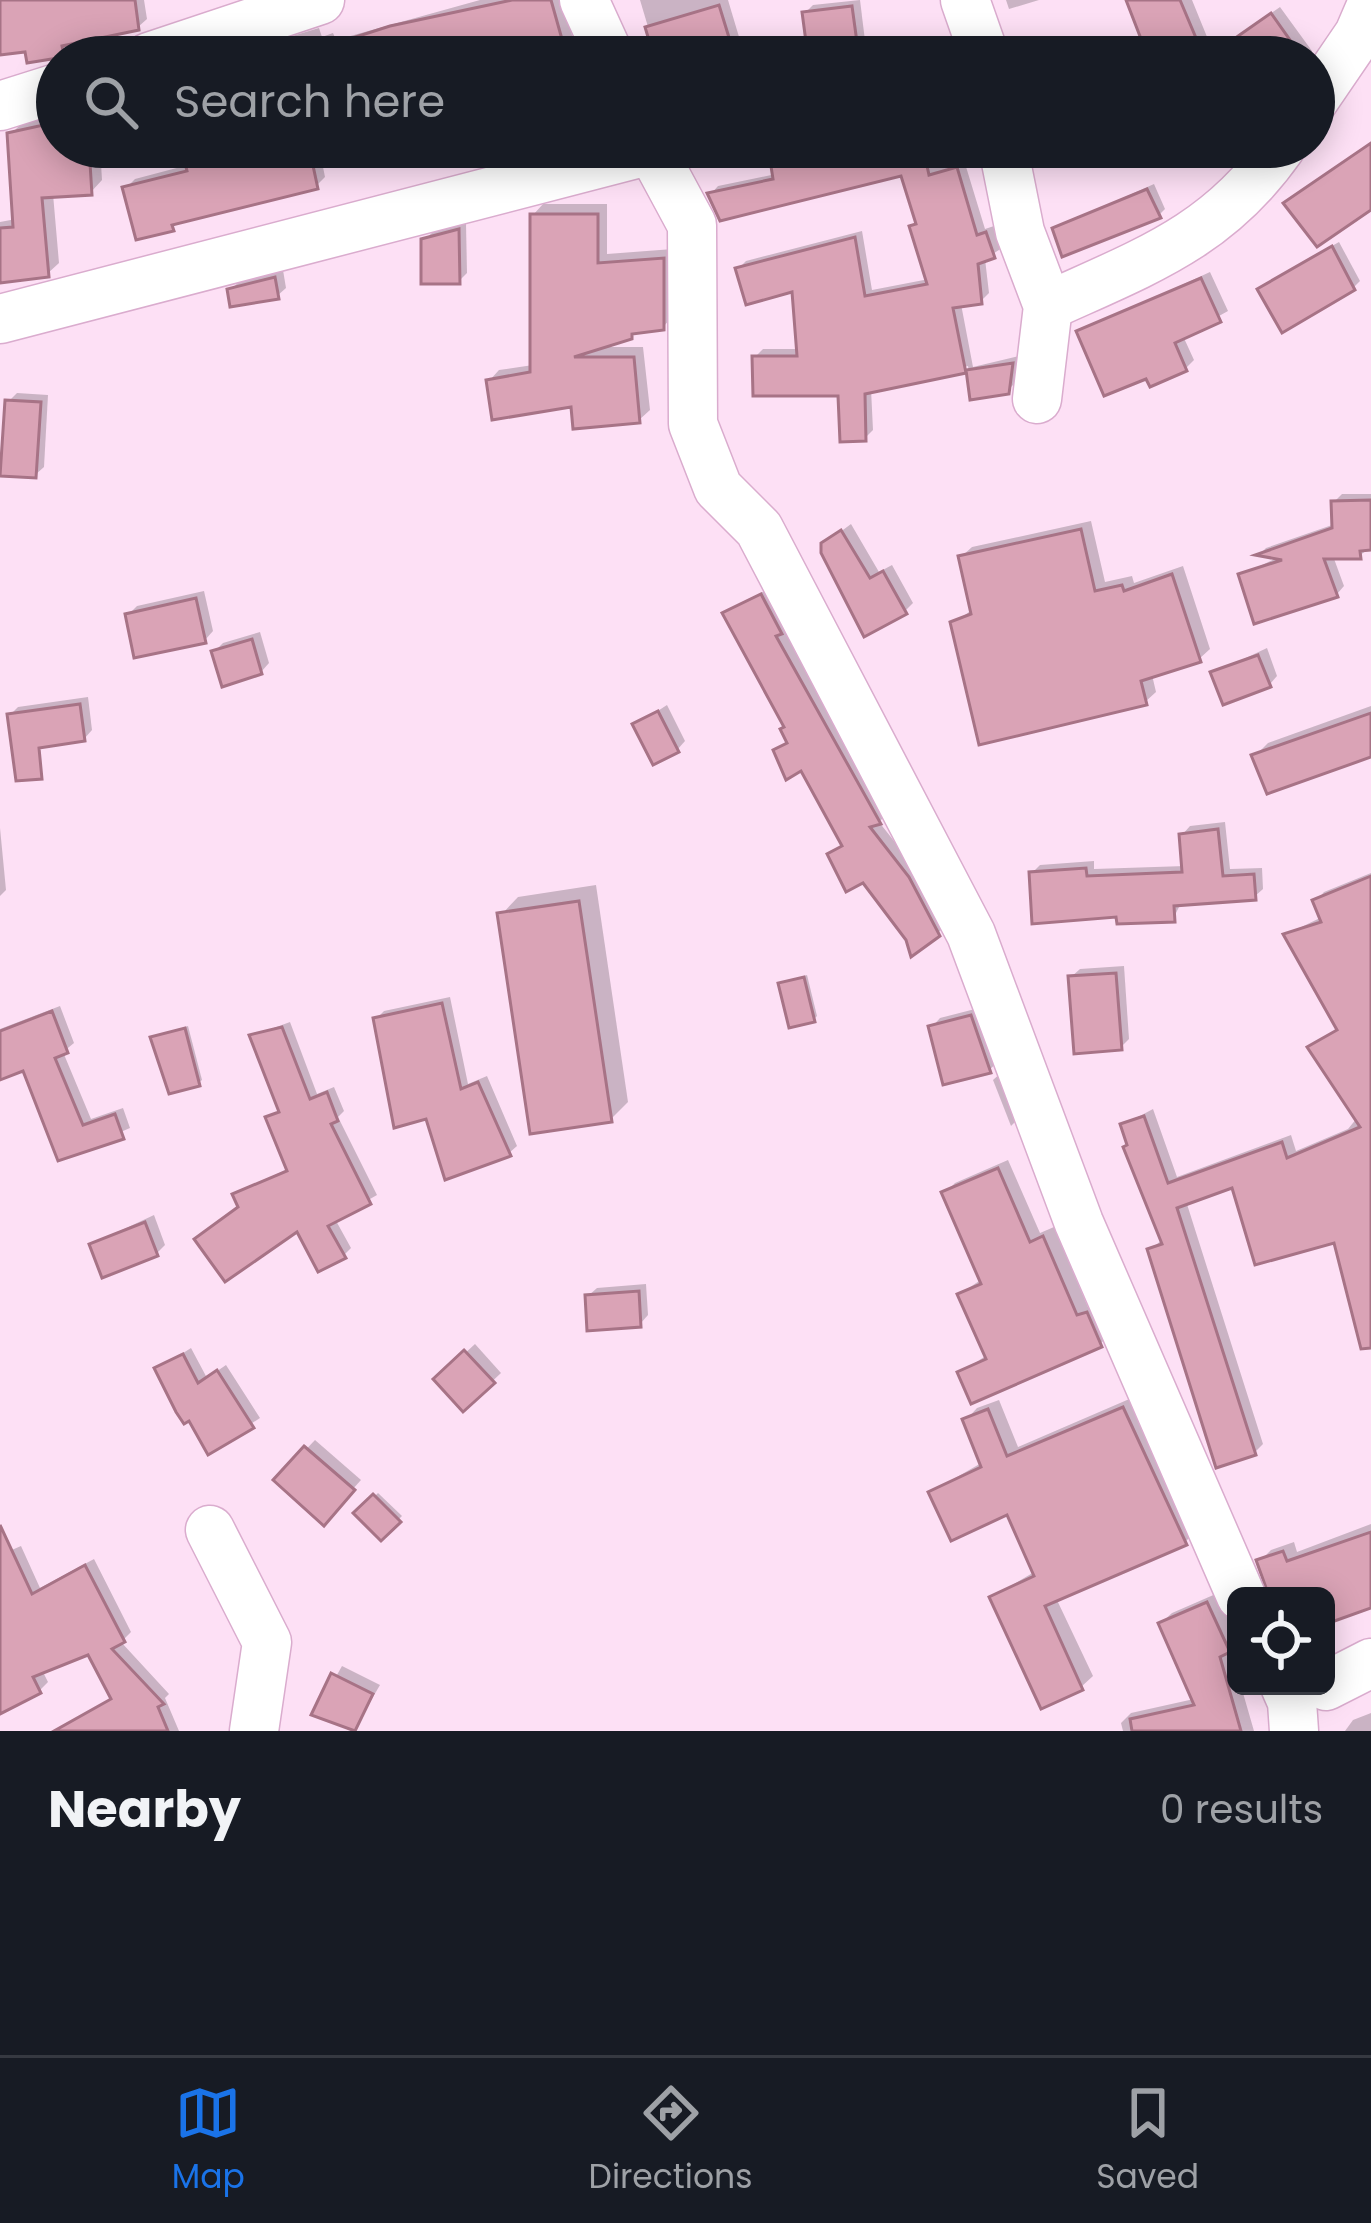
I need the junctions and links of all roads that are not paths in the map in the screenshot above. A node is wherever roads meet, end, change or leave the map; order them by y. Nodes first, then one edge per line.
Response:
1 (320, 0) edge
2 (584, 0) edge
3 (965, 0) edge
4 (1371, 6) edge
5 (212, 36) edge
6 (600, 36) edge
7 (978, 36) edge
8 (1335, 69) edge
9 (36, 95) edge
10 (0, 106) edge
11 (574, 168) edge
12 (661, 168) edge
13 (1007, 168) edge
14 (1266, 168) edge
15 (1048, 306) junction
16 (0, 319) edge
17 (1037, 398) dead end
18 (210, 1529) dead end
19 (1237, 1587) edge
20 (1371, 1663) edge
21 (1304, 1698) edge
22 (254, 1731) edge

1 - 5 street
2 - 6 street
3 - 7 street
4 - 8 street
9 - 10 street
11 - 16 street
12 - 19 street
13 - 15 street
14 - 15 street
15 - 17 street
18 - 22 street
20 - 21 street

